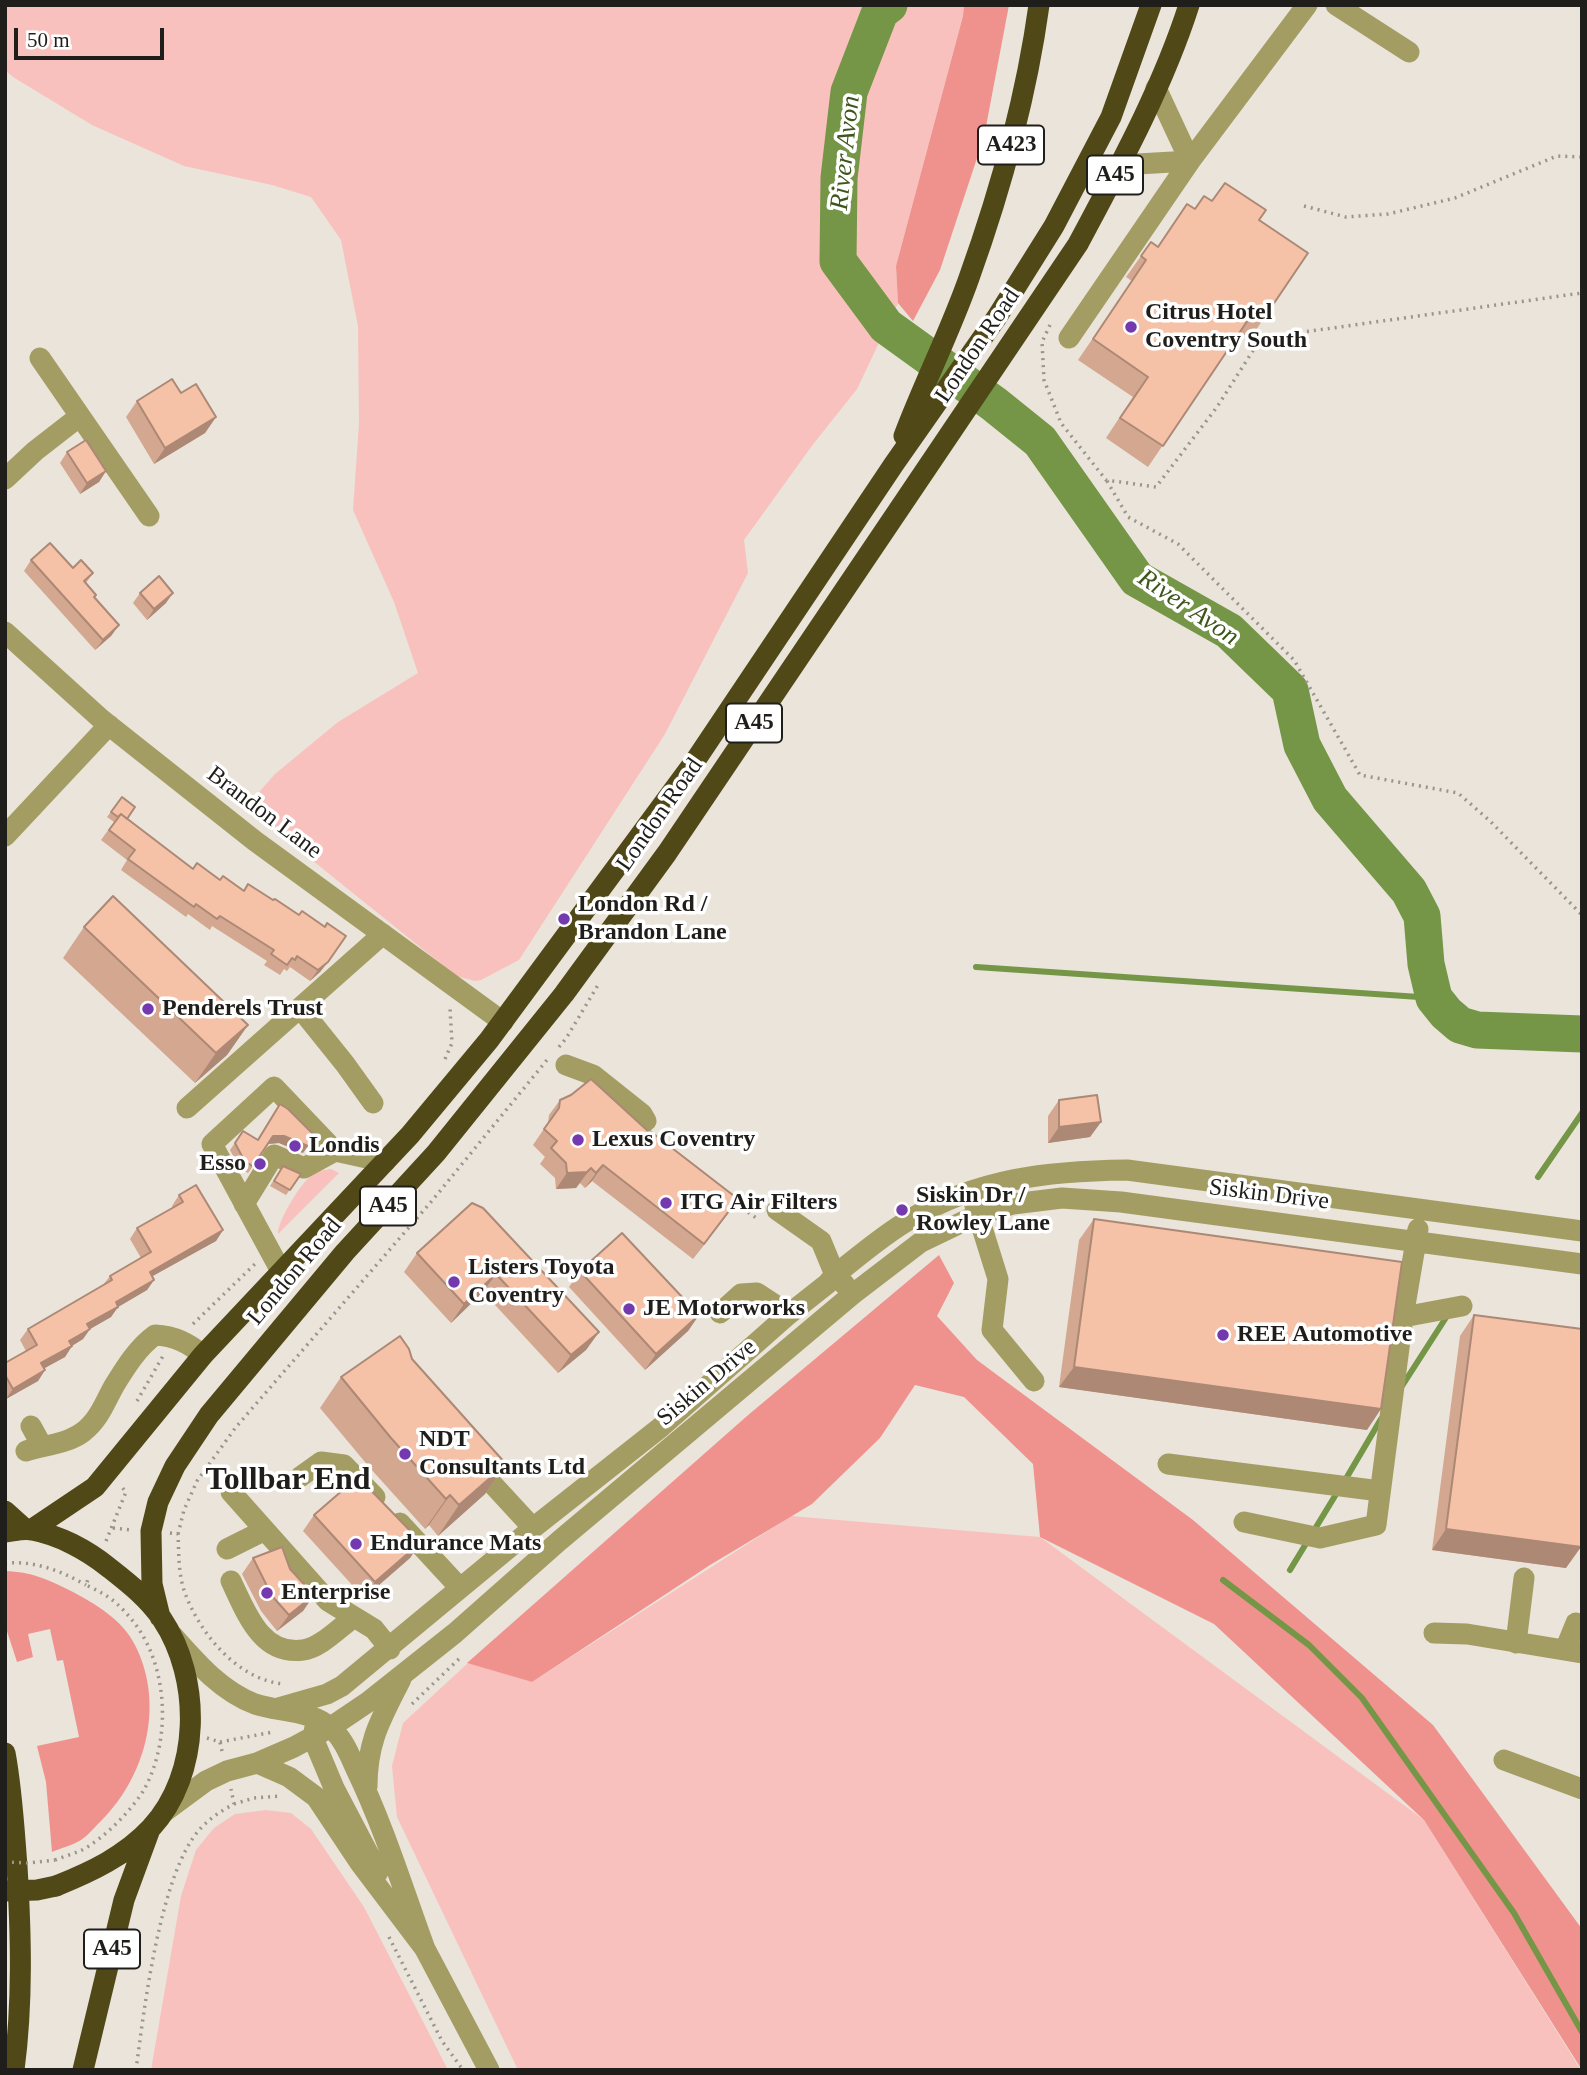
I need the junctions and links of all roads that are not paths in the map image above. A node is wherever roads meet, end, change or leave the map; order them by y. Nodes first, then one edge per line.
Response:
1 (1039, 5) edge
2 (1151, 5) edge
3 (1189, 5) edge
4 (1307, 5) edge
5 (1336, 5) edge
6 (1409, 52) dead end
7 (1156, 88) junction
8 (1190, 161) junction
9 (1120, 165) junction
10 (1069, 338) dead end
11 (40, 358) dead end
12 (80, 416) junction
13 (912, 431) junction
14 (894, 464) joint
15 (5, 479) edge
16 (149, 516) dead end
17 (5, 632) edge
18 (109, 725) junction
19 (5, 836) edge
20 (383, 934) junction
21 (300, 1008) junction
22 (503, 1022) junction
23 (566, 1065) dead end
24 (373, 1103) dead end
25 (187, 1108) dead end
26 (646, 1121) dead end
27 (335, 1151) junction
28 (385, 1162) junction
29 (971, 1190) junction
30 (244, 1204) junction
31 (1421, 1210) junction
32 (977, 1215) junction
33 (769, 1216) road end
34 (1582, 1231) edge
35 (1417, 1241) junction
36 (1582, 1264) edge
37 (282, 1273) junction
38 (835, 1275) junction
39 (853, 1294) junction
40 (1462, 1306) dead end
41 (720, 1313) dead end
42 (789, 1314) junction
43 (1403, 1317) junction
44 (203, 1355) junction
45 (1034, 1381) dead end
46 (31, 1426) dead end
47 (463, 1451) edge
48 (1168, 1464) dead end
49 (300, 1477) dead end
50 (1380, 1491) junction
51 (230, 1492) dead end
52 (5, 1511) edge
53 (1244, 1522) dead end
54 (533, 1528) junction
55 (20, 1530) edge
56 (263, 1531) junction
57 (227, 1549) dead end
58 (1524, 1578) dead end
59 (232, 1581) dead end
60 (460, 1588) junction
61 (353, 1618) junction
62 (1576, 1623) dead end
63 (165, 1624) junction
64 (1434, 1633) dead end
65 (1516, 1643) junction
66 (390, 1649) junction
67 (1574, 1651) edge
68 (405, 1671) junction
69 (327, 1694) junction
70 (277, 1717) junction
71 (320, 1728) junction
72 (5, 1754) edge
73 (1504, 1760) dead end
74 (257, 1763) junction
75 (1582, 1789) edge
76 (367, 1792) junction
77 (164, 1812) junction
78 (149, 1830) junction
79 (5, 1891) edge
80 (395, 1909) junction
81 (425, 1950) junction
82 (14, 2070) edge
83 (83, 2070) edge
84 (489, 2070) edge

1 - 13 highway, A423
2 - 13 highway, London Road / A45
3 - 7 highway, London Road / A45
4 - 8 street
5 - 6 street
7 - 8 street
7 - 9 highway, London Road / A45
8 - 9 street
8 - 10 street
9 - 63 highway, London Road / A45
11 - 12 street
12 - 15 street
12 - 16 street
13 - 14 highway, A423
14 - 22 highway, London Road / A45
17 - 18 street, Brandon Lane
18 - 19 street
18 - 20 street, Brandon Lane
20 - 21 street
20 - 22 street, Brandon Lane
21 - 24 street
21 - 25 street
22 - 28 highway, London Road / A45
23 - 26 street
27 - 28 street
27 - 30 street
27 - 30 street
28 - 37 highway, London Road / A45
29 - 31 street, Siskin Drive
29 - 32 street
29 - 38 street, Siskin Drive
30 - 37 street
31 - 34 street, Siskin Drive
31 - 35 street
32 - 35 street, Siskin Drive
32 - 39 street, Siskin Drive
32 - 45 street
33 - 38 street
35 - 36 street, Siskin Drive
35 - 43 street
37 - 44 highway, London Road / A45
38 - 39 street
38 - 42 street, Siskin Drive
39 - 68 street, Siskin Drive
40 - 43 street
41 - 42 street
42 - 54 street, Siskin Drive
43 - 50 street
44 - 46 street
44 - 55 highway, London Road / A45
47 - 54 street
48 - 50 street
49 - 60 street
50 - 53 street
51 - 56 street
52 - 55 highway
54 - 60 street, Siskin Drive
55 - 63 highway
56 - 57 street
56 - 61 street
58 - 65 street
59 - 61 street
60 - 66 street, Siskin Drive
61 - 66 street
62 - 67 street
63 - 70 street
63 - 77 highway
64 - 65 street
65 - 67 street
66 - 69 street, Siskin Drive
68 - 71 street, Siskin Drive
68 - 76 street
69 - 70 street, Siskin Drive
69 - 71 street
70 - 71 street
71 - 74 street, Siskin Drive
71 - 76 street
71 - 80 street
72 - 82 highway
73 - 75 street
74 - 77 street, Siskin Drive
74 - 80 street
76 - 81 street
77 - 78 highway
78 - 79 highway, bridge
78 - 83 highway, A45
80 - 81 street
81 - 84 street

